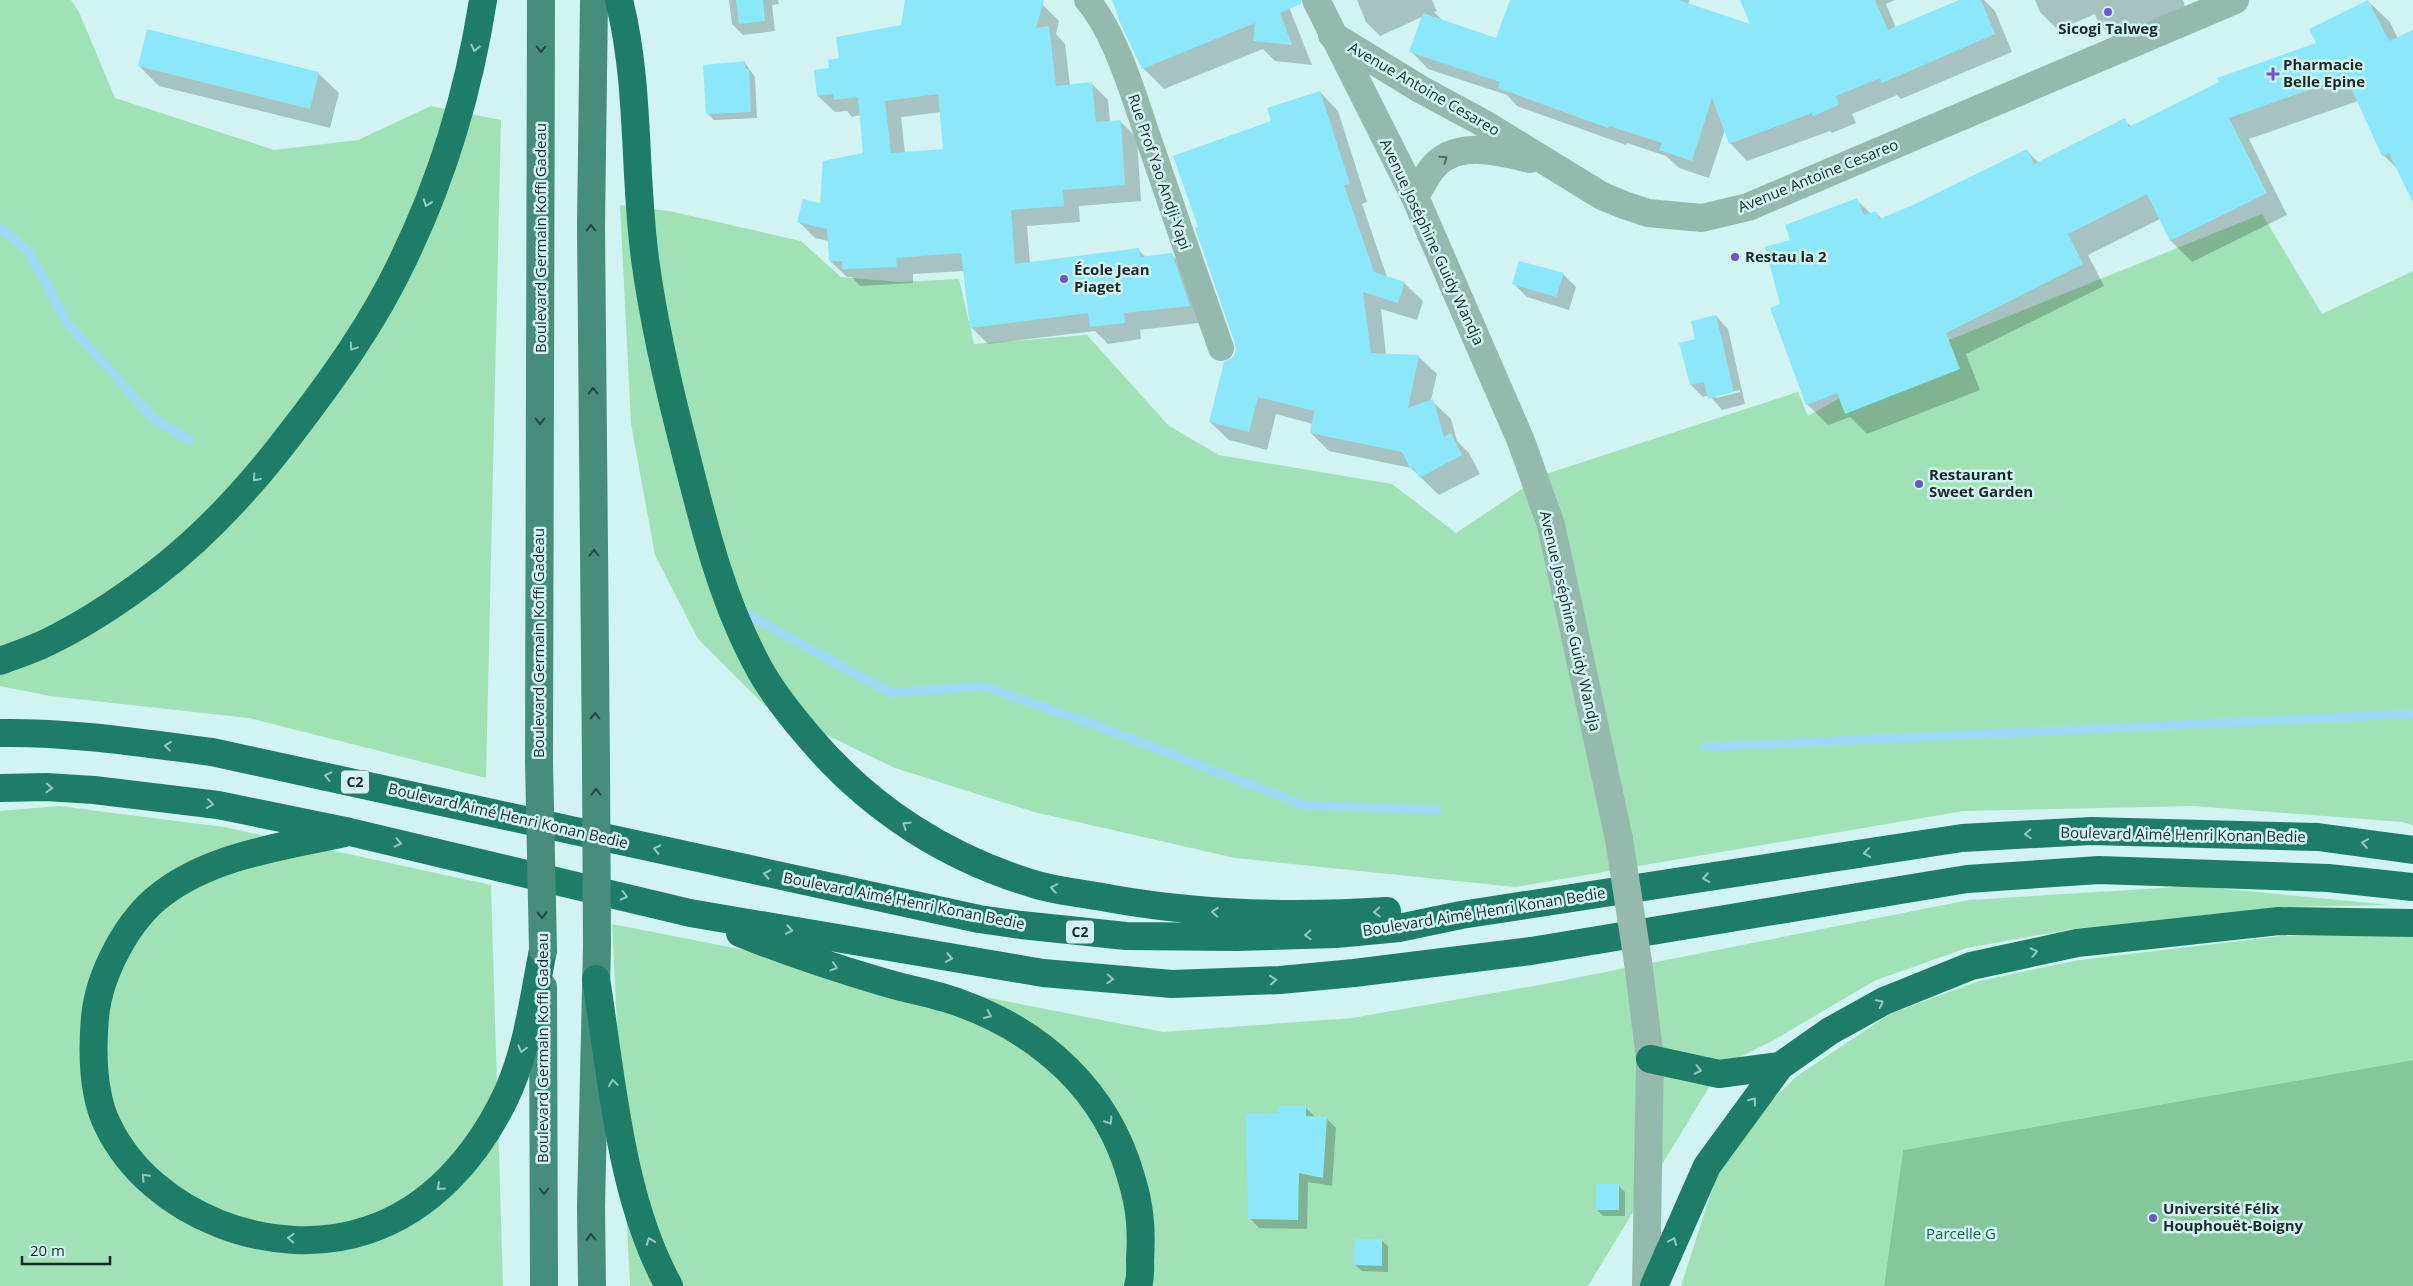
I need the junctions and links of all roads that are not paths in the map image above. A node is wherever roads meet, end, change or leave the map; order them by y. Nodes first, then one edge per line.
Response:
1 (483, 0) edge
2 (541, 0) edge
3 (594, 0) edge
4 (619, 0) edge
5 (1087, 0) edge
6 (1316, 0) edge
7 (2235, 0) edge
8 (2205, 5) edge
9 (1332, 35) junction
10 (1551, 164) junction
11 (1415, 197) junction
12 (1221, 348) dead end
13 (0, 662) edge
14 (0, 733) edge
15 (0, 788) edge
16 (350, 832) junction
17 (2413, 850) edge
18 (2413, 887) edge
19 (690, 913) junction
20 (1460, 915) junction
21 (2413, 922) edge
22 (543, 950) junction
23 (596, 979) junction
24 (1650, 1059) junction
25 (1780, 1066) junction
26 (544, 1286) edge
27 (592, 1286) edge
28 (669, 1286) edge
29 (1138, 1286) edge
30 (1646, 1286) edge
31 (1654, 1286) edge

1 -> 13 highway
2 -> 22 main road, Boulevard Germain Koffi Gadeau, bridge
23 -> 3 main road, bridge
20 -> 4 highway
5 - 12 street, Rue Prof Yao Andji-Yapi
6 - 9 street, Avenue Joséphine Guidy Wandja
7 - 8 street, Avenue Antoine Cesareo
8 - 10 street, Avenue Antoine Cesareo
9 - 10 street, Avenue Antoine Cesareo
9 - 11 street, Avenue Joséphine Guidy Wandja
11 -> 10 street
11 - 24 street, Avenue Joséphine Guidy Wandja, bridge
20 -> 14 highway, Boulevard Aimé Henri Konan Bedie / C2
15 -> 16 highway
16 -> 19 highway
22 -> 16 highway
17 -> 20 highway, Boulevard Aimé Henri Konan Bedie
19 -> 18 highway
19 -> 29 highway
25 -> 21 highway
22 -> 26 main road, Boulevard Germain Koffi Gadeau
27 -> 23 main road
28 -> 23 highway
24 -> 25 highway
24 - 30 street, Avenue Joséphine Guidy Wandja
31 -> 25 highway

